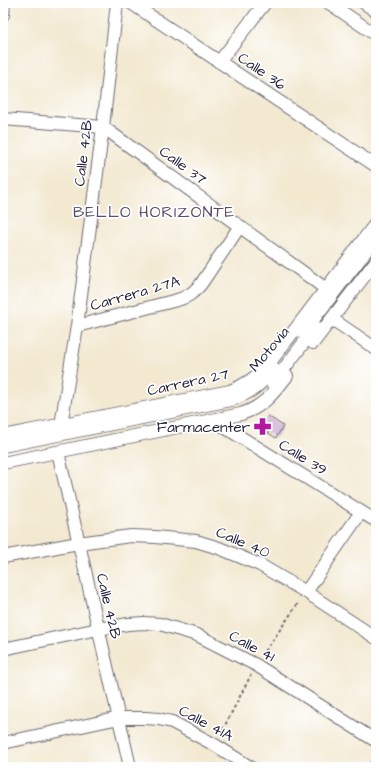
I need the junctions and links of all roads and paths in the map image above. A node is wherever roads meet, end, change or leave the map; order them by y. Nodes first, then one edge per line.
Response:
1 (4, 3) edge
2 (117, 3) edge
3 (131, 3) edge
4 (265, 3) edge
5 (329, 3) edge
6 (364, 3) edge
7 (376, 11) edge
8 (3, 15) edge
9 (376, 35) edge
10 (219, 62) junction
11 (3, 119) edge
12 (103, 127) junction
13 (376, 166) edge
14 (376, 223) edge
15 (240, 226) junction
16 (376, 238) edge
17 (376, 248) edge
18 (376, 261) edge
19 (326, 289) junction
20 (332, 319) junction
21 (77, 326) junction
22 (376, 349) edge
23 (213, 420) junction
24 (61, 425) junction
25 (3, 436) edge
26 (3, 446) edge
27 (58, 452) junction
28 (3, 454) edge
29 (3, 463) edge
30 (361, 512) junction
31 (376, 521) edge
32 (78, 543) junction
33 (3, 556) edge
34 (306, 592) junction
35 (98, 629) junction
36 (376, 638) edge
37 (3, 649) edge
38 (119, 718) junction
39 (376, 741) edge
40 (3, 744) edge
41 (130, 767) edge
42 (250, 767) edge

1 - 8 street
2 - 12 street, Calle 42B
3 - 10 street, Calle 36
4 - 10 street
5 - 9 street
6 - 7 street
10 - 13 street, Calle 36
11 - 12 street
12 - 15 street, Calle 37
12 - 21 street, Calle 42B
14 - 19 street, Carrera 27
15 - 19 street, Calle 37
15 - 21 street, Carrera 27A
16 - 26 street, Motovia
17 - 28 street, Motovia
18 - 20 street
19 - 24 street, Carrera 27
20 - 22 street
20 - 23 street
21 - 24 street, Calle 42B
23 - 27 street
23 - 30 street, Calle 39
24 - 25 street, Carrera 27
27 - 29 street
27 - 32 street, Calle 42B
30 - 31 street, Calle 39
30 - 34 street
32 - 33 street, Calle 40
32 - 34 street, Calle 40
32 - 35 street, Calle 42B
34 - 36 street, Calle 40
35 - 37 street, Calle 41
35 - 38 street, Calle 42B
35 - 39 street, Calle 41
38 - 40 street, Calle 41A
38 - 41 street, Calle 42B
38 - 42 street, Calle 41A

